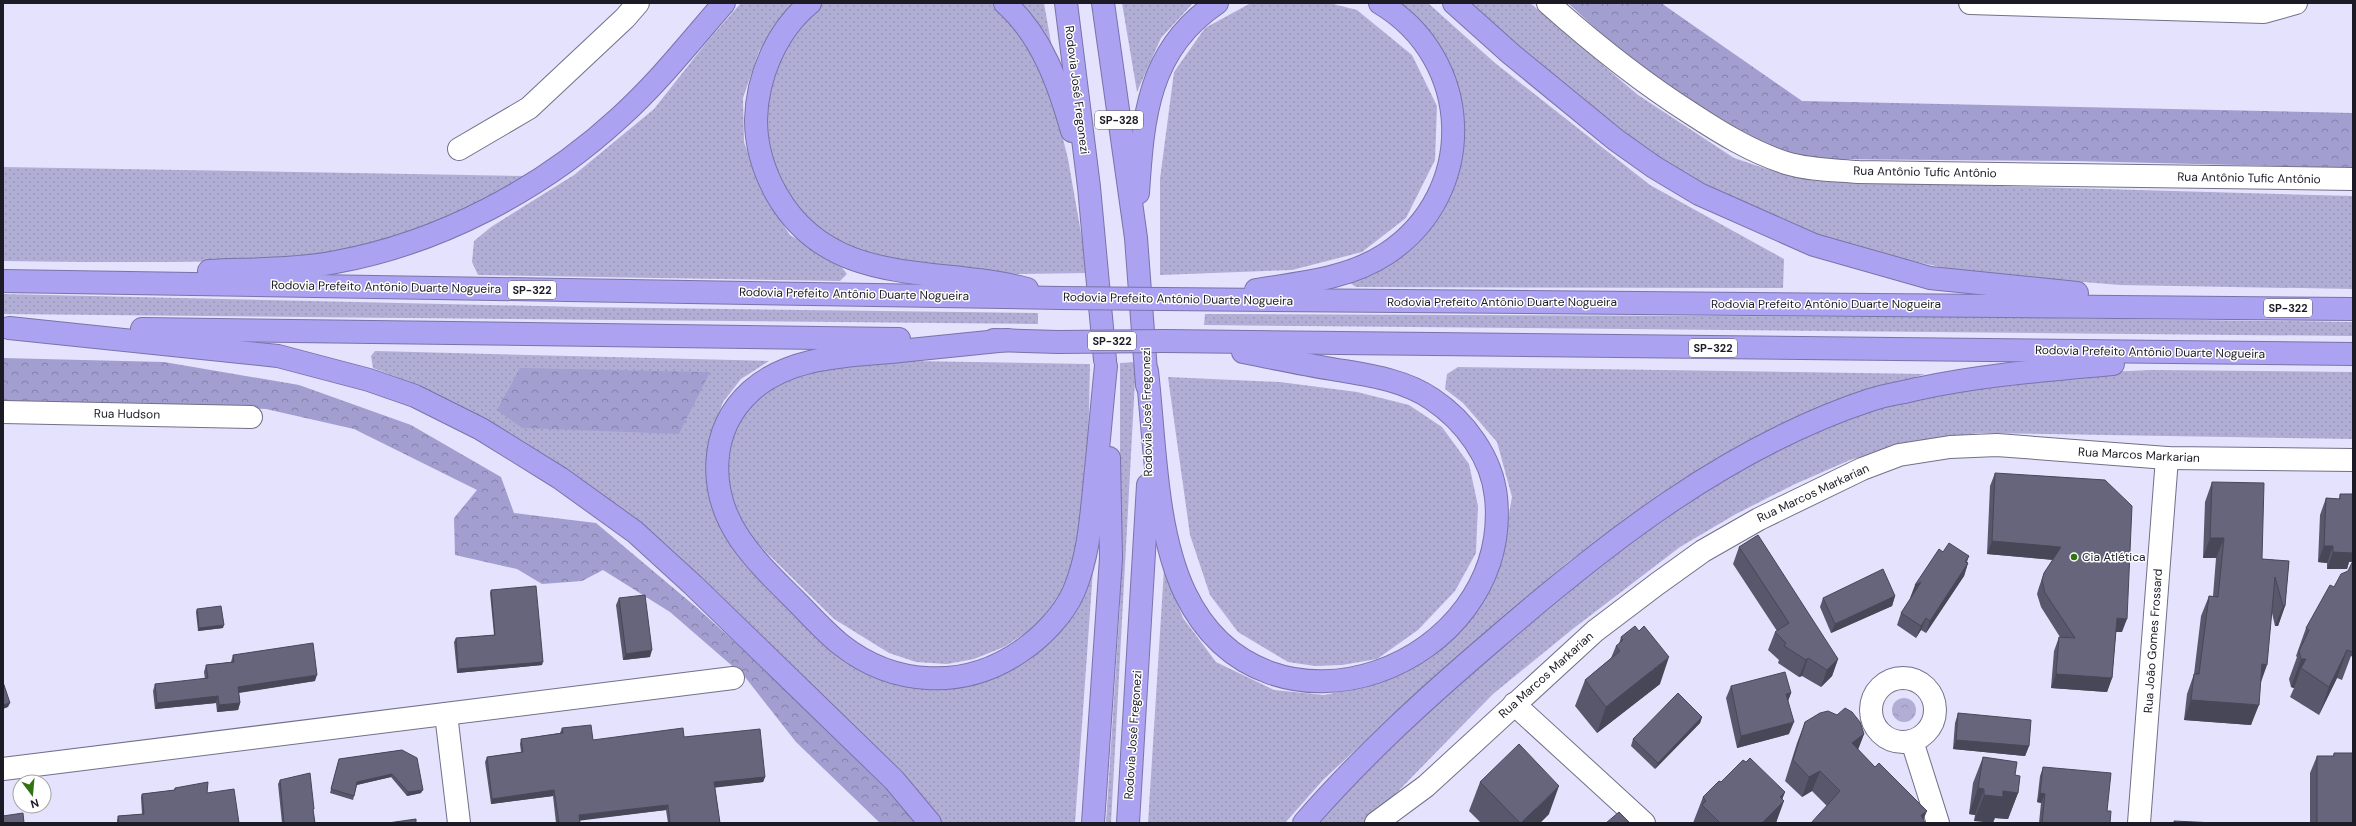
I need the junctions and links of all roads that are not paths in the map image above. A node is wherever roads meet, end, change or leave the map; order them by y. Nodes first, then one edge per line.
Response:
1 (638, 3) edge
2 (724, 3) edge
3 (810, 3) edge
4 (1005, 3) edge
5 (1066, 3) edge
6 (1103, 3) edge
7 (1217, 3) edge
8 (1380, 3) edge
9 (1454, 3) edge
10 (1548, 3) edge
11 (1970, 3) edge
12 (2296, 3) edge
13 (459, 149) dead end
14 (2353, 179) edge
15 (1089, 187) junction
16 (1136, 238) junction
17 (3, 282) edge
18 (1061, 298) junction
19 (1196, 300) junction
20 (2223, 307) junction
21 (2353, 309) edge
22 (6, 328) edge
23 (1008, 340) junction
24 (1187, 341) junction
25 (2239, 353) junction
26 (2353, 354) edge
27 (1106, 366) junction
28 (1147, 371) junction
29 (3, 412) edge
30 (251, 417) dead end
31 (2167, 458) junction
32 (2353, 460) edge
33 (733, 678) dead end
34 (1514, 704) junction
35 (446, 714) junction
36 (1912, 741) dead end
37 (3, 769) edge
38 (459, 823) edge
39 (930, 823) edge
40 (1093, 823) edge
41 (1128, 823) edge
42 (1304, 823) edge
43 (1376, 823) edge
44 (1644, 823) edge
45 (1938, 823) edge
46 (2139, 823) edge

1 - 13 street
2 - 17 highway
3 - 18 highway
4 - 15 highway
5 - 15 highway, Rodovia José Fregonezi / SP-328
6 - 16 highway, Rodovia José Fregonezi / SP-328
7 - 16 highway
8 - 19 highway
9 - 20 highway
10 - 14 street, Rua Antônio Tufic Antônio
11 - 12 street
15 - 27 highway, Rodovia José Fregonezi / SP-328
16 - 28 highway, Rodovia José Fregonezi / SP-328
17 - 18 highway, Rodovia Prefeito Antônio Duarte Nogueira / SP-322
18 - 19 highway, Rodovia Prefeito Antônio Duarte Nogueira / SP-322, bridge
19 - 20 highway, Rodovia Prefeito Antônio Duarte Nogueira / SP-322
20 - 21 highway, Rodovia Prefeito Antônio Duarte Nogueira / SP-322
22 - 23 highway, Rodovia Prefeito Antônio Duarte Nogueira / SP-322
22 - 39 highway
23 - 24 highway, Rodovia Prefeito Antônio Duarte Nogueira / SP-322, bridge
23 - 27 highway
24 - 25 highway, Rodovia Prefeito Antônio Duarte Nogueira / SP-322
24 - 28 highway
25 - 26 highway, Rodovia Prefeito Antônio Duarte Nogueira / SP-322
25 - 42 highway
27 - 40 highway, Rodovia José Fregonezi
28 - 41 highway, Rodovia José Fregonezi
29 - 30 street, Rua Hudson
31 - 32 street, Rua Marcos Markarian
31 - 34 street, Rua Marcos Markarian
31 - 46 street, Rua João Gomes Frossard
33 - 35 street
34 - 43 street, Rua Marcos Markarian
34 - 44 street
35 - 37 street
35 - 38 street
36 - 45 street

